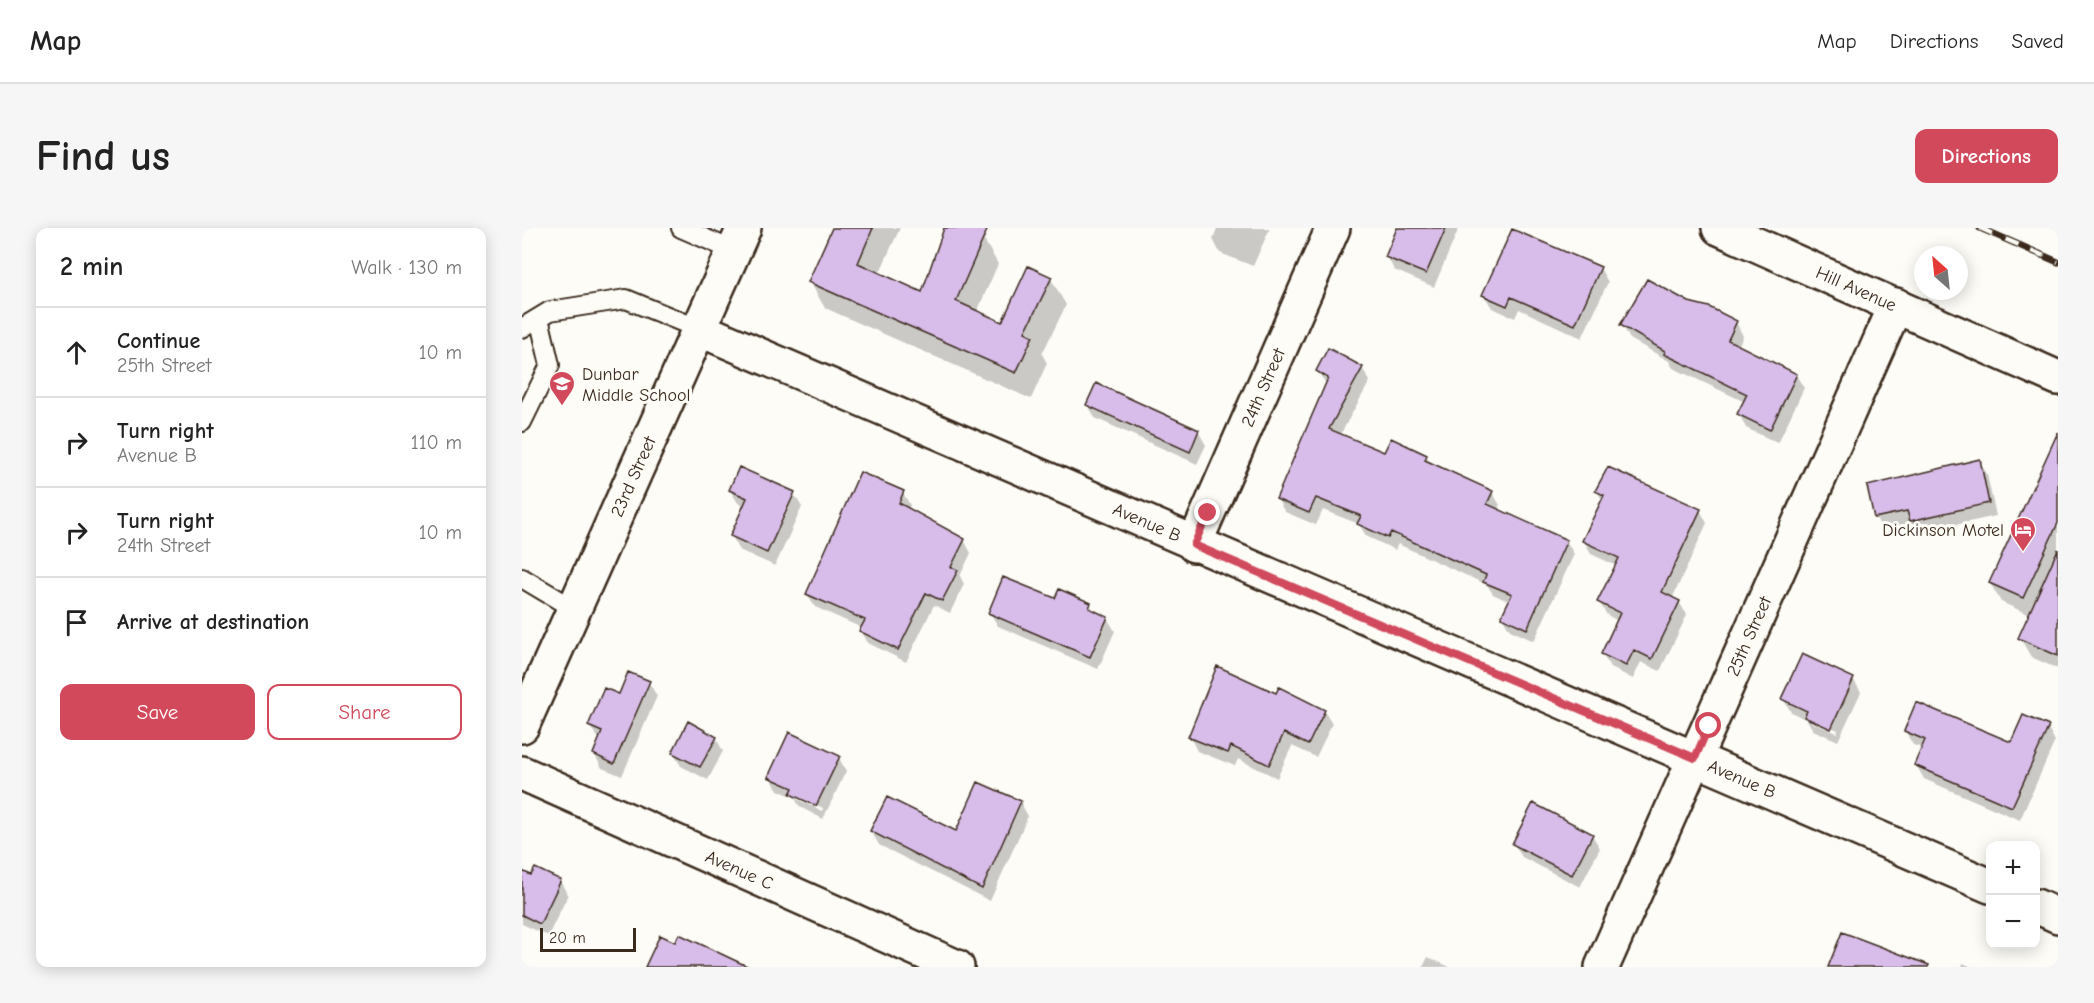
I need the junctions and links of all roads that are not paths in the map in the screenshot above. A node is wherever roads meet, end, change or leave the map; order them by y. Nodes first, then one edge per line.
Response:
1 (681, 228) edge
2 (1333, 228) edge
3 (1719, 228) edge
4 (739, 240) edge
5 (1896, 305) junction
6 (539, 318) junction
7 (522, 328) edge
8 (699, 329) junction
9 (2058, 378) edge
10 (522, 422) edge
11 (1194, 545) junction
12 (522, 578) edge
13 (574, 609) junction
14 (522, 726) edge
15 (1695, 758) junction
16 (522, 773) edge
17 (1986, 884) edge
18 (2040, 908) edge
19 (2058, 916) edge
20 (957, 967) edge
21 (1602, 967) edge

1 - 4 lane
2 - 11 street, 24th Street
3 - 5 street, Hill Avenue
4 - 8 street, 23rd Street
5 - 9 street, Hill Avenue
5 - 15 street, 25th Street
6 - 7 lane
6 - 8 lane
6 - 10 lane
8 - 11 street, Avenue B
8 - 13 street, 23rd Street
11 - 15 street, Avenue B
12 - 13 lane
13 - 14 street, 23rd Street
15 - 17 street, Avenue B
15 - 21 street, 25th Street
16 - 20 street, Avenue C
18 - 19 street

